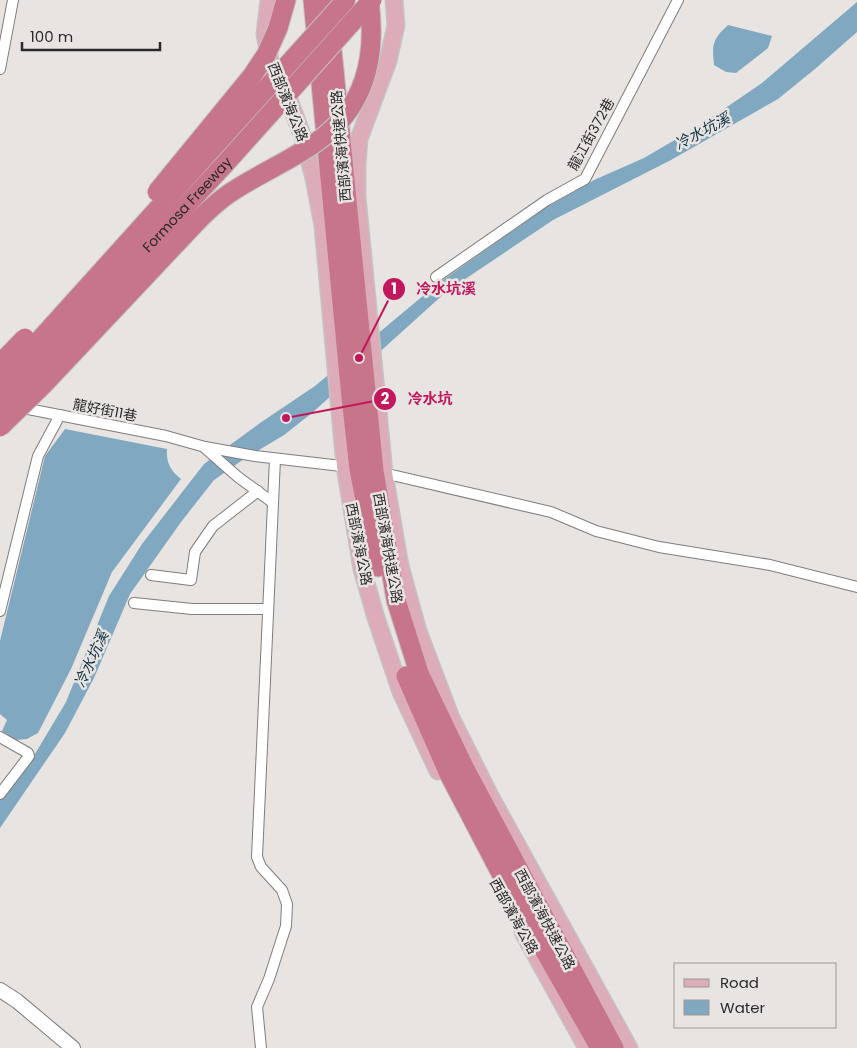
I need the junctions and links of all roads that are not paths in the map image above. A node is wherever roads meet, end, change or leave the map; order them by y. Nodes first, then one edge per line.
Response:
1 (13, 0) edge
2 (268, 0) edge
3 (286, 0) edge
4 (313, 0) edge
5 (327, 0) edge
6 (346, 0) edge
7 (370, 0) edge
8 (394, 0) edge
9 (678, 0) edge
10 (0, 69) edge
11 (436, 277) dead end
12 (364, 321) junction
13 (340, 348) junction
14 (0, 364) edge
15 (0, 384) edge
16 (0, 405) edge
17 (60, 415) junction
18 (0, 427) edge
19 (210, 449) junction
20 (275, 459) junction
21 (366, 470) junction
22 (258, 492) junction
23 (272, 502) junction
24 (151, 575) dead end
25 (857, 587) edge
26 (134, 603) dead end
27 (268, 609) junction
28 (0, 611) edge
29 (0, 737) edge
30 (0, 794) edge
31 (0, 990) edge
32 (73, 1048) edge
33 (261, 1048) edge
34 (587, 1048) edge
35 (600, 1048) edge
36 (614, 1048) edge
37 (629, 1048) edge

1 - 10 street
2 - 13 main road, 西部濱海公路
3 - 14 highway, bridge
4 - 13 highway, 西部濱海快速公路
5 - 12 highway, 西部濱海快速公路
6 - 15 highway, Formosa Freeway, bridge
7 - 16 highway, Formosa Freeway, bridge
7 - 18 highway, bridge
8 - 12 main road
9 - 11 street, 龍江街372巷
12 - 21 highway, 西部濱海快速公路
13 - 21 highway, 西部濱海快速公路
16 - 17 street, 龍好街11巷
17 - 19 street, 龍好街11巷
17 - 28 street
19 - 20 street, 龍好街11巷
19 - 22 street
20 - 21 street, 龍好街11巷
20 - 23 street
21 - 25 street, 龍好街11巷
21 - 34 main road, 西部濱海公路
21 - 35 highway, 西部濱海快速公路
21 - 36 highway, 西部濱海快速公路
21 - 37 main road
22 - 23 street
22 - 24 street
23 - 27 street
26 - 27 street
27 - 33 street
29 - 30 street
31 - 32 street

